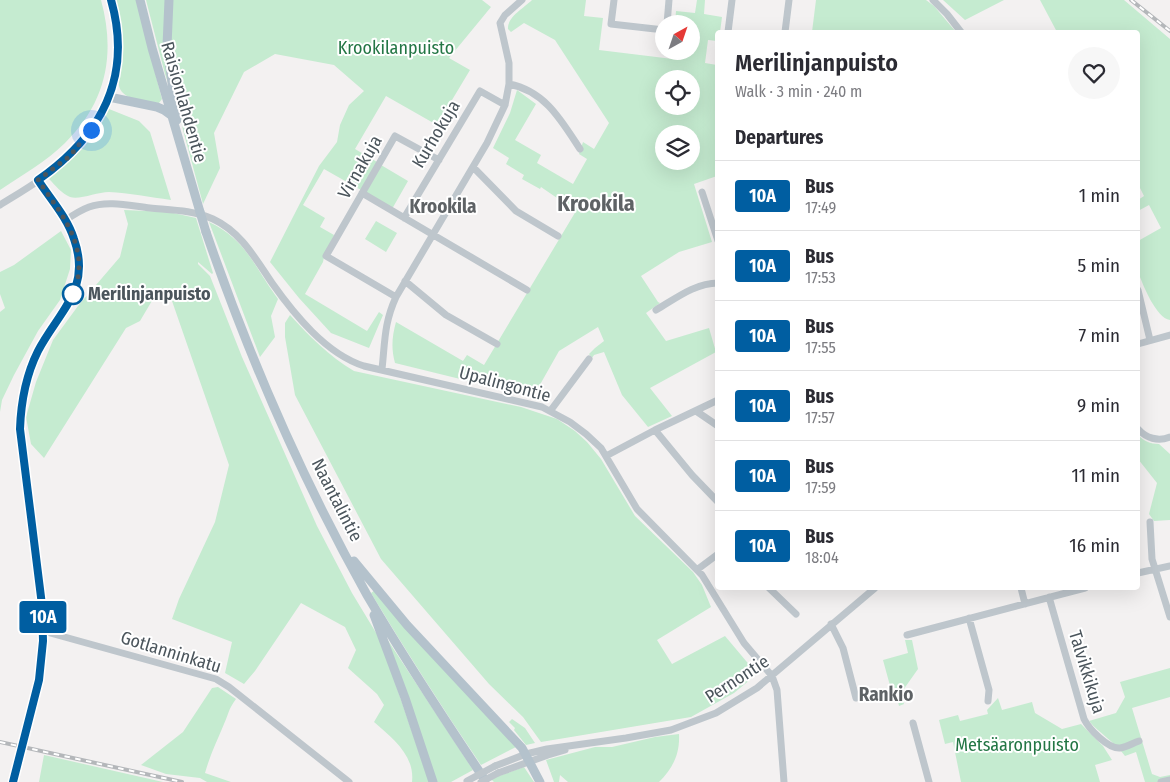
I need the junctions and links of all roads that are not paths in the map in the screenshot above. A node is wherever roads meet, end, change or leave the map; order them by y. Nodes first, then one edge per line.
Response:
1 (111, 0) edge
2 (140, 0) edge
3 (169, 0) edge
4 (522, 0) edge
5 (614, 0) edge
6 (670, 0) edge
7 (732, 0) edge
8 (789, 0) edge
9 (933, 0) edge
10 (668, 15) edge
11 (655, 29) edge
12 (728, 30) edge
13 (785, 30) edge
14 (959, 30) edge
15 (509, 84) junction
16 (109, 97) junction
17 (504, 105) junction
18 (171, 116) junction
19 (580, 149) dead end
20 (183, 157) junction
21 (439, 160) junction
22 (473, 166) junction
23 (38, 180) junction
24 (702, 192) dead end
25 (362, 193) junction
26 (0, 205) edge
27 (200, 212) joint
28 (404, 218) junction
29 (66, 220) junction
30 (715, 232) edge
31 (433, 235) junction
32 (558, 236) dead end
33 (405, 281) junction
34 (715, 284) edge
35 (527, 290) dead end
36 (396, 297) junction
37 (1140, 298) edge
38 (656, 310) dead end
39 (1170, 335) edge
40 (1150, 340) junction
41 (1140, 343) edge
42 (497, 344) dead end
43 (589, 359) dead end
44 (382, 369) junction
45 (715, 401) edge
46 (551, 410) junction
47 (696, 410) junction
48 (715, 424) edge
49 (655, 430) junction
50 (1140, 431) edge
51 (1170, 437) edge
52 (606, 456) junction
53 (715, 499) edge
54 (1150, 522) dead end
55 (340, 543) junction
56 (715, 556) edge
57 (1170, 566) edge
58 (698, 569) junction
59 (1155, 569) junction
60 (1140, 573) edge
61 (771, 590) edge
62 (873, 590) edge
63 (1022, 590) edge
64 (1077, 590) edge
65 (367, 593) junction
66 (1049, 597) junction
67 (1025, 604) junction
68 (796, 614) dead end
69 (1170, 617) edge
70 (969, 618) junction
71 (831, 624) junction
72 (43, 632) junction
73 (907, 635) dead end
74 (772, 676) junction
75 (856, 698) dead end
76 (988, 701) dead end
77 (913, 723) dead end
78 (1139, 741) dead end
79 (528, 758) junction
80 (496, 769) junction
81 (1170, 780) edge
82 (466, 781) edge
83 (13, 782) edge
84 (350, 782) edge
85 (433, 782) edge
86 (481, 782) edge
87 (487, 782) edge
88 (540, 782) edge
89 (784, 782) edge
90 (929, 782) edge
91 (1161, 782) edge

1 - 16 street
2 - 18 main road, Raisionlahdentie
3 - 20 main road
4 - 15 street
5 - 11 street
6 - 10 street
7 - 12 street
8 - 13 street
9 - 14 street
15 - 17 street
15 - 19 street
16 - 18 main road
16 - 23 street
17 - 21 street, Kurhokuja
17 - 22 street
18 - 20 main road, Raisionlahdentie
20 - 27 main road, Raisionlahdentie
21 - 25 street, Virnakuja
21 - 28 street, Kurhokuja
22 - 31 street
22 - 32 street
23 - 26 street
23 - 29 street
24 - 30 street
25 - 28 street
25 - 36 street, Virnakuja
27 - 55 main road, Naantalintie, bridge
28 - 31 street
29 - 44 street, Upalingontie
29 - 72 street
31 - 33 street
31 - 35 street
33 - 36 street
33 - 42 street
34 - 38 street
36 - 44 street
37 - 40 street
39 - 40 street
40 - 41 street
43 - 46 street
44 - 46 street, Upalingontie
45 - 47 street
46 - 52 street, Upalingontie
47 - 48 street
47 - 49 street
49 - 52 street
49 - 53 street
50 - 51 street
52 - 58 street, Upalingontie
54 - 59 street
55 - 65 main road, Naantalintie
55 - 79 main road
56 - 58 street
57 - 59 street
58 - 74 street, Upalingontie
59 - 60 street
59 - 69 street
61 - 68 street
62 - 71 street, Pernontie
63 - 67 street
64 - 66 street
65 - 85 main road
65 - 87 main road, Naantalintie
66 - 67 street
66 - 78 street, Talvikkikuja
67 - 70 street
70 - 73 street
70 - 76 street
71 - 74 street, Pernontie
71 - 75 street
72 - 83 street
72 - 84 street, Gotlanninkatu
74 - 79 street, Pernontie
74 - 89 street, Upalingontie
77 - 90 street
79 - 80 street, Pernontie
79 - 88 main road
80 - 82 street, Pernontie, bridge
80 - 86 street, Pernontie, bridge
81 - 91 street

